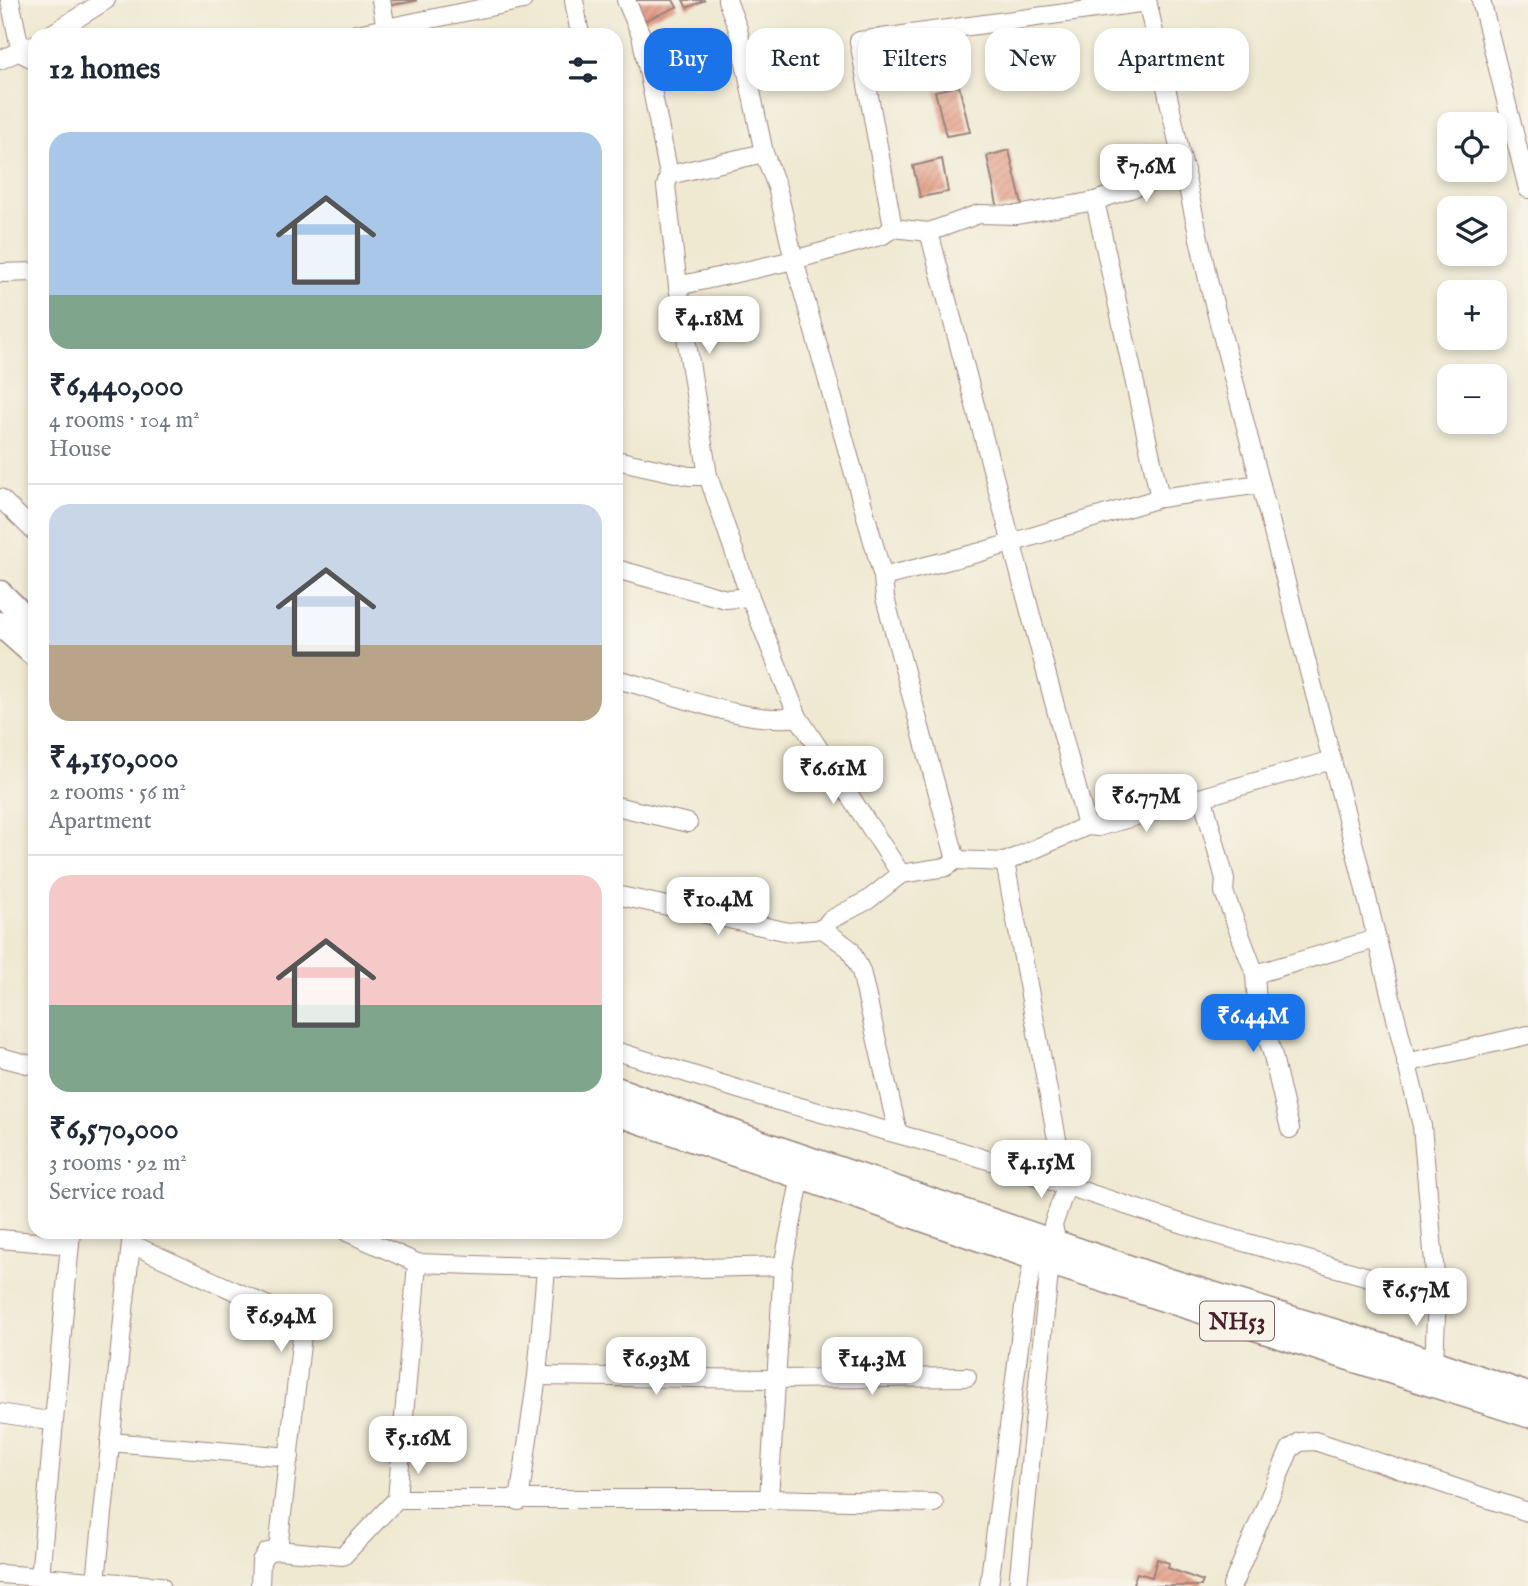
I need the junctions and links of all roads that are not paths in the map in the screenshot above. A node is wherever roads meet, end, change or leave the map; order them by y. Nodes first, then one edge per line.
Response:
1 (10, 0) edge
2 (106, 0) edge
3 (381, 0) edge
4 (523, 0) edge
5 (574, 0) edge
6 (626, 0) edge
7 (727, 0) edge
8 (1481, 0) edge
9 (1147, 1) edge
10 (61, 28) edge
11 (386, 28) edge
12 (391, 28) edge
13 (579, 28) edge
14 (28, 48) edge
15 (28, 53) edge
16 (0, 60) edge
17 (764, 153) junction
18 (1185, 170) junction
19 (669, 175) junction
20 (1528, 189) edge
21 (1094, 201) junction
22 (893, 228) junction
23 (929, 232) junction
24 (794, 260) junction
25 (28, 272) edge
26 (0, 273) edge
27 (678, 286) junction
28 (623, 462) edge
29 (708, 476) junction
30 (1261, 484) junction
31 (0, 498) edge
32 (1160, 498) junction
33 (28, 525) edge
34 (1011, 541) junction
35 (623, 571) edge
36 (883, 577) junction
37 (0, 593) edge
38 (750, 597) junction
39 (28, 620) edge
40 (0, 624) edge
41 (28, 649) edge
42 (623, 681) edge
43 (798, 717) junction
44 (1332, 760) junction
45 (1203, 799) junction
46 (623, 808) edge
47 (688, 823) dead end
48 (1087, 826) junction
49 (956, 860) junction
50 (1005, 862) junction
51 (901, 874) junction
52 (623, 896) edge
53 (823, 929) junction
54 (1376, 939) junction
55 (1255, 974) junction
56 (1528, 1035) edge
57 (623, 1053) edge
58 (0, 1057) edge
59 (1406, 1063) junction
60 (28, 1064) edge
61 (623, 1092) edge
62 (623, 1115) edge
63 (1290, 1129) dead end
64 (898, 1133) junction
65 (801, 1177) junction
66 (1066, 1187) junction
67 (0, 1239) edge
68 (70, 1239) edge
69 (131, 1239) edge
70 (133, 1239) edge
71 (363, 1239) edge
72 (1046, 1244) junction
73 (417, 1263) junction
74 (783, 1266) junction
75 (546, 1268) junction
76 (1437, 1296) junction
77 (1434, 1362) junction
78 (537, 1376) junction
79 (967, 1377) dead end
80 (776, 1379) junction
81 (1528, 1395) edge
82 (1517, 1411) edge
83 (0, 1413) edge
84 (54, 1418) junction
85 (1528, 1432) edge
86 (110, 1443) junction
87 (290, 1457) junction
88 (397, 1499) junction
89 (769, 1499) junction
90 (519, 1501) junction
91 (934, 1503) dead end
92 (1528, 1512) edge
93 (278, 1550) junction
94 (0, 1574) edge
95 (40, 1577) junction
96 (96, 1581) junction
97 (120, 1585) edge
98 (161, 1586) edge
99 (260, 1586) edge
100 (989, 1586) edge
101 (1018, 1586) edge
102 (1231, 1586) edge

1 - 14 street
2 - 10 street
3 - 11 street
4 - 12 street
5 - 13 street
6 - 19 street
7 - 17 street
8 - 20 street
9 - 18 street
9 - 22 street
15 - 16 street
17 - 19 street
17 - 24 street
18 - 21 street
18 - 30 street
19 - 27 street
21 - 23 street
21 - 32 street
22 - 23 street
22 - 24 street
23 - 34 street
24 - 27 street
24 - 36 street
25 - 26 street
27 - 29 street
28 - 29 street
29 - 38 street
30 - 32 street
30 - 44 street
31 - 33 street
32 - 34 street
34 - 36 street
34 - 48 street
35 - 38 street
36 - 49 street
37 - 39 highway
38 - 43 street
40 - 41 highway
42 - 43 street
43 - 51 street
44 - 45 street
44 - 54 street
45 - 48 street
45 - 55 street
46 - 47 street
48 - 50 street
49 - 50 street
49 - 51 street
50 - 66 street
51 - 53 street
52 - 53 street
53 - 64 street
54 - 55 street
54 - 59 street
55 - 63 street
56 - 59 street
57 - 64 street
58 - 60 street
59 - 76 street
61 - 72 highway, NH53
62 - 65 highway, NH53
64 - 66 street
65 - 72 highway, NH53
65 - 74 street
66 - 72 street
66 - 76 street
67 - 68 street
68 - 84 street
69 - 86 street
70 - 87 street
71 - 73 street
72 - 77 highway, NH53
72 - 82 highway, NH53
72 - 100 street
72 - 101 street
73 - 75 street
73 - 88 street
74 - 75 street
74 - 80 street
75 - 78 street
76 - 77 street
77 - 81 highway, NH53
78 - 80 street
78 - 90 street
79 - 80 street
80 - 89 street
82 - 85 highway
83 - 84 street
84 - 95 street
86 - 87 street
86 - 96 street
87 - 93 street
88 - 90 street
88 - 93 street
89 - 90 street
89 - 91 street
92 - 102 street
93 - 99 street
94 - 95 street
95 - 96 street
96 - 97 street
97 - 98 street

